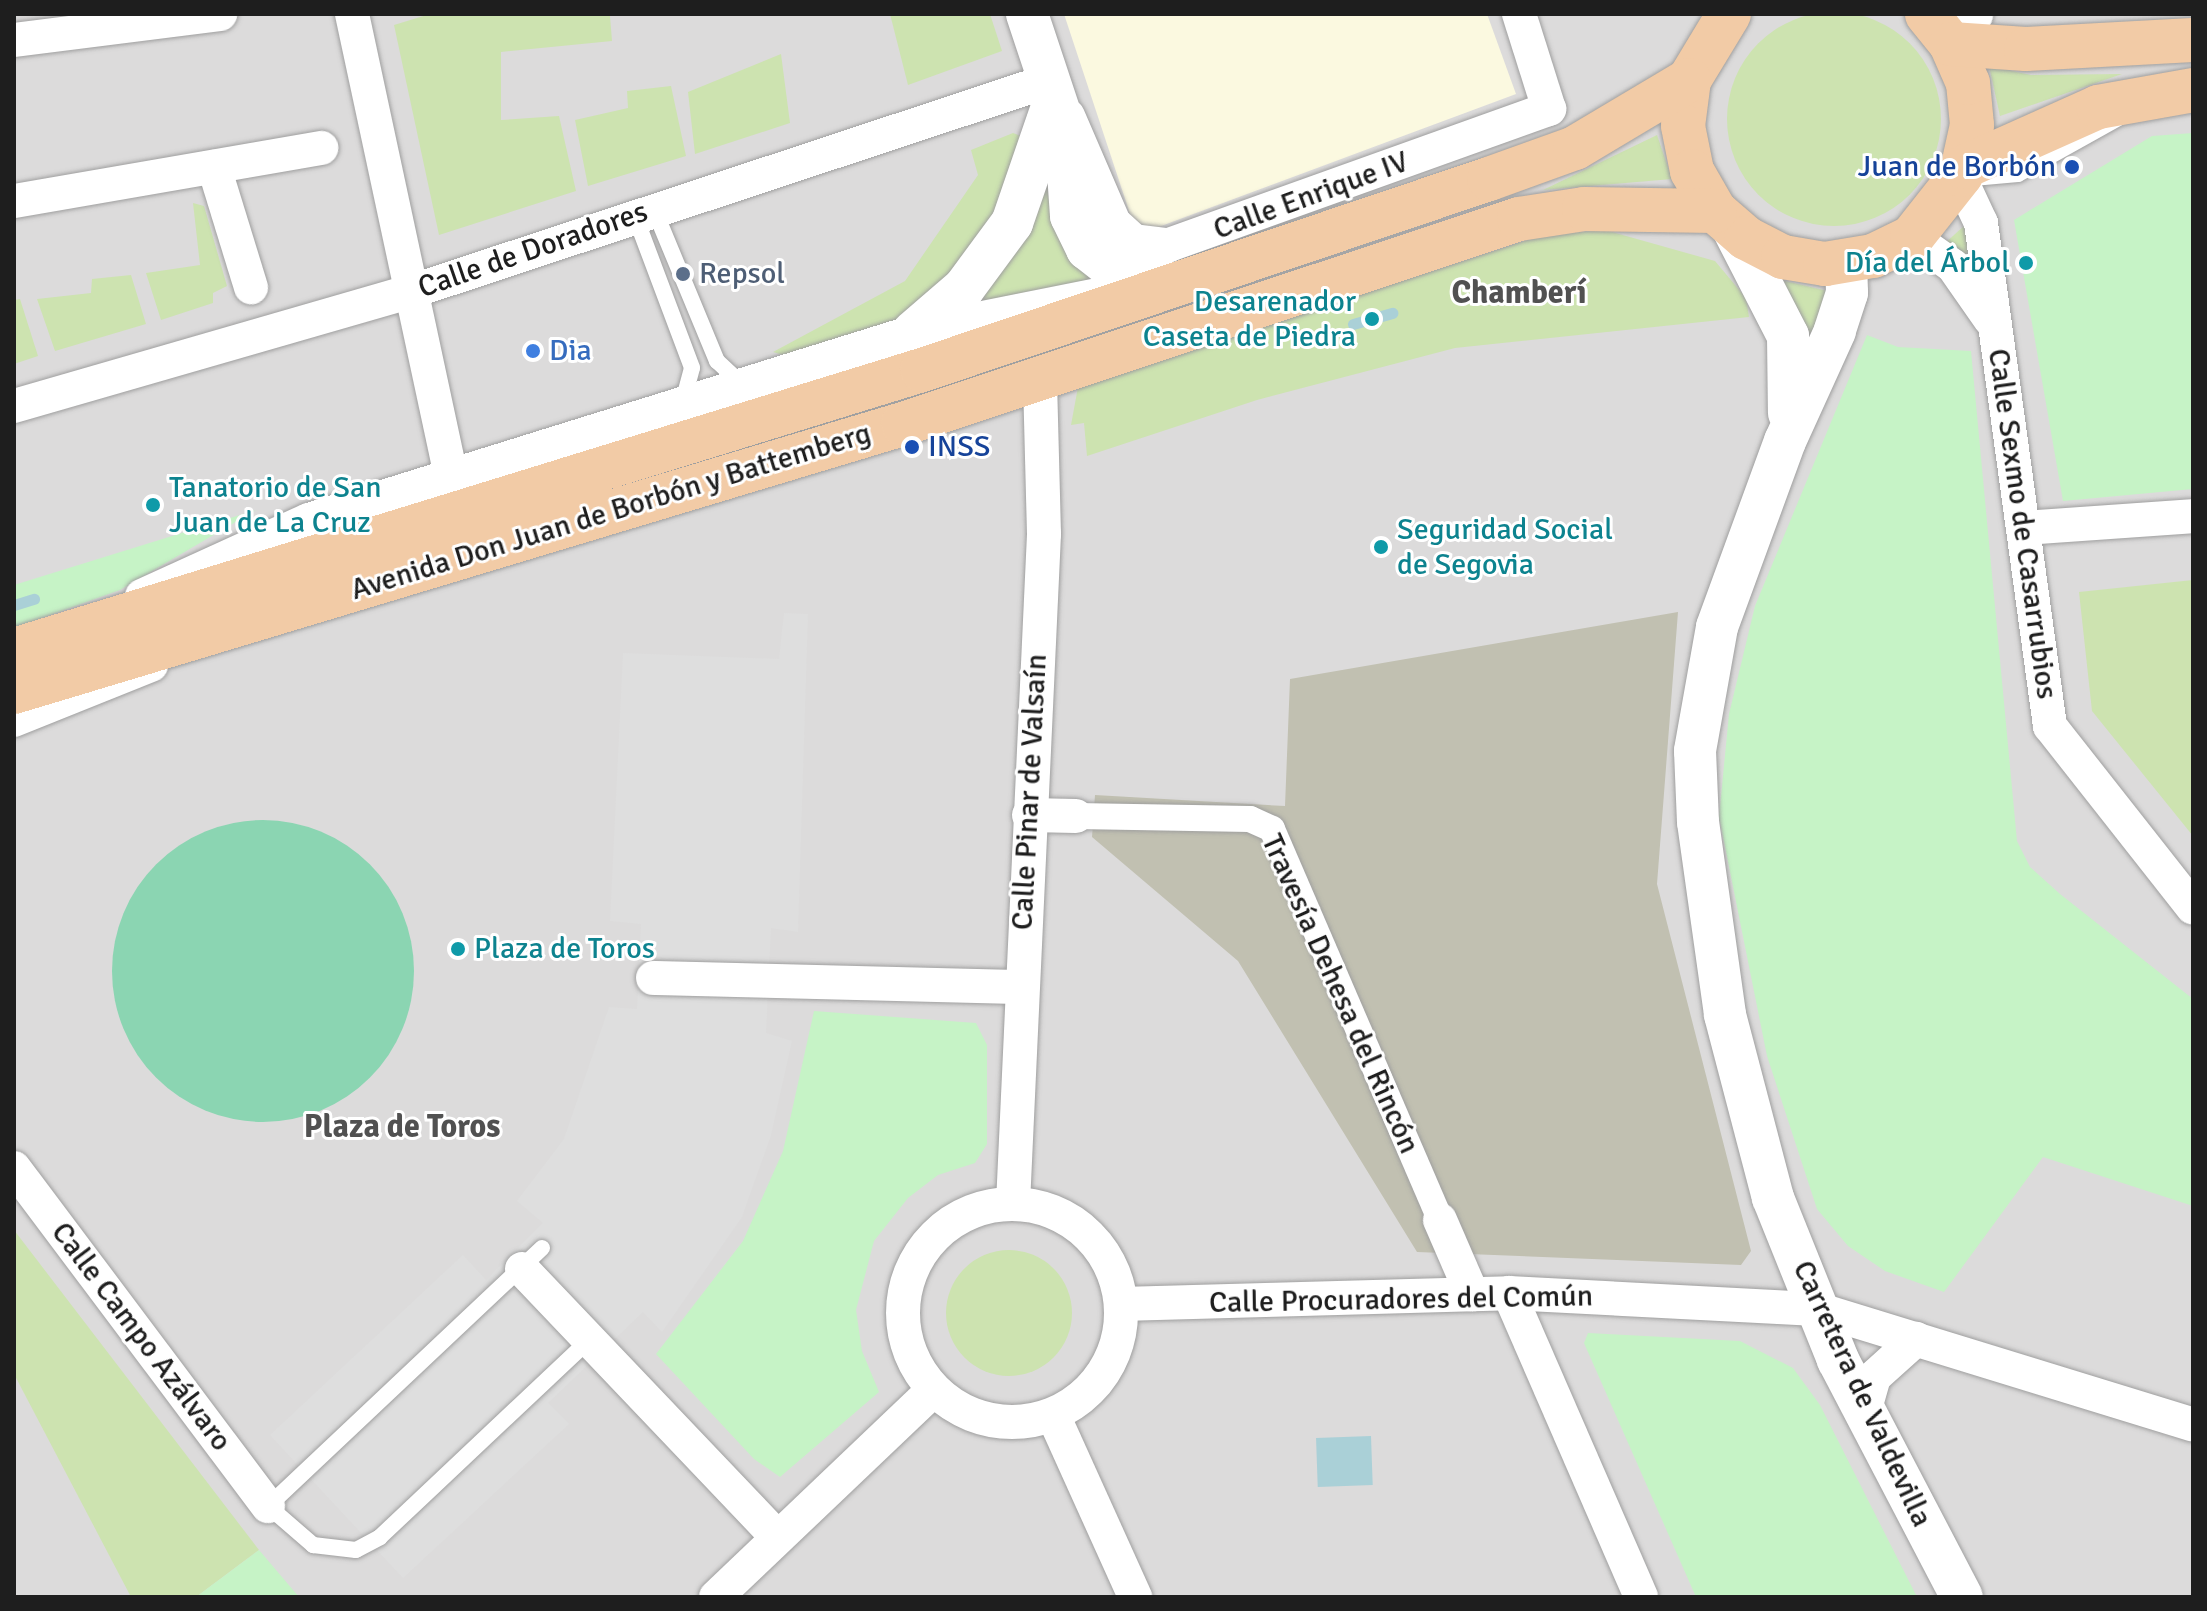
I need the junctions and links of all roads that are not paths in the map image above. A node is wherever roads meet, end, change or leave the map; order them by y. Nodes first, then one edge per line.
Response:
1 (220, 14) edge
2 (352, 14) edge
3 (1027, 14) edge
4 (1519, 14) edge
5 (1729, 14) edge
6 (2052, 14) edge
7 (1950, 24) edge
8 (14, 40) edge
9 (2193, 40) edge
10 (2079, 48) junction
11 (1689, 80) junction
12 (1051, 90) junction
13 (2193, 90) edge
14 (321, 148) dead end
15 (214, 167) junction
16 (1962, 172) junction
17 (14, 201) edge
18 (645, 212) junction
19 (1723, 218) junction
20 (1912, 237) junction
21 (1846, 263) junction
22 (1178, 284) junction
23 (251, 287) dead end
24 (413, 291) junction
25 (1996, 330) junction
26 (913, 332) junction
27 (1040, 381) junction
28 (744, 386) junction
29 (682, 405) junction
30 (14, 406) edge
31 (1785, 441) junction
32 (451, 477) junction
33 (2193, 516) edge
34 (2023, 528) junction
35 (63, 636) junction
36 (186, 639) junction
37 (14, 650) edge
38 (14, 692) edge
39 (14, 720) edge
40 (1029, 815) junction
41 (1076, 816) joint
42 (2193, 908) edge
43 (653, 978) dead end
44 (1020, 987) junction
45 (14, 1168) edge
46 (1013, 1204) junction
47 (1440, 1220) joint
48 (532, 1258) joint
49 (1509, 1293) junction
50 (1472, 1294) junction
51 (1121, 1304) junction
52 (1817, 1309) junction
53 (591, 1338) junction
54 (1916, 1339) junction
55 (933, 1390) junction
56 (1864, 1412) junction
57 (1053, 1415) junction
58 (2193, 1425) edge
59 (268, 1506) junction
60 (777, 1537) junction
61 (716, 1597) edge
62 (1135, 1597) edge
63 (1641, 1597) edge
64 (1962, 1597) edge

1 - 8 street
2 - 24 street
3 - 12 street
4 - 12 street, Calle Enrique IV
5 - 11 main road
6 - 10 main road
7 - 10 main road
7 - 16 main road
9 - 10 main road
11 - 19 main road
11 - 22 main road, Avenida Don Juan de Borbón y Battemberg
12 - 18 street, Calle de Doradores
12 - 22 street
12 - 26 street
13 - 16 main road
14 - 15 street
15 - 17 street
15 - 23 street
16 - 20 main road
16 - 25 street, Calle Sexmo de Casarrubios
18 - 24 street, Calle de Doradores
18 - 28 lane
18 - 29 lane
19 - 21 main road
19 - 27 main road, Avenida Don Juan de Borbón y Battemberg
19 - 31 street, Carretera de Valdevilla
20 - 21 main road
20 - 25 street, Calle Sexmo de Casarrubios
21 - 31 street, Carretera de Valdevilla
22 - 26 street, Avenida Don Juan de Borbón y Battemberg
22 - 35 main road, Avenida Don Juan de Borbón y Battemberg
24 - 30 street, Calle de Doradores
24 - 32 street
25 - 34 street, Calle Sexmo de Casarrubios
26 - 28 street, Avenida Don Juan de Borbón y Battemberg
27 - 36 main road, Avenida Don Juan de Borbón y Battemberg
27 - 40 street, Calle Pinar de Valsaín
28 - 29 street, Avenida Don Juan de Borbón y Battemberg
29 - 32 street, Avenida Don Juan de Borbón y Battemberg
31 - 52 street, Carretera de Valdevilla
32 - 35 street, Avenida Don Juan de Borbón y Battemberg
33 - 34 street
34 - 42 street, Calle Sexmo de Casarrubios
35 - 37 main road, Avenida Don Juan de Borbón y Battemberg
36 - 38 main road, Avenida Don Juan de Borbón y Battemberg
36 - 39 street
40 - 41 street, Travesía Dehesa del Rincón
40 - 44 street, Calle Pinar de Valsaín
41 - 47 street, Travesía Dehesa del Rincón
43 - 44 street
44 - 46 street, Calle Pinar de Valsaín
45 - 59 street, Calle Campo Azálvaro
46 - 51 street
46 - 55 street
47 - 50 street, Travesía Dehesa del Rincón
48 - 53 street
48 - 59 lane
49 - 50 street, Calle Procuradores del Común
49 - 52 street, Calle Procuradores del Común
49 - 63 street
50 - 51 street, Calle Procuradores del Común
51 - 57 street
52 - 54 street, Calle Procuradores del Común
52 - 56 street, Carretera de Valdevilla
53 - 59 lane, Calle Campo Azálvaro
53 - 60 street
54 - 56 street
54 - 58 street, Calle Procuradores del Común
55 - 57 street
55 - 60 street
56 - 64 street, Carretera de Valdevilla
57 - 62 street
60 - 61 street

